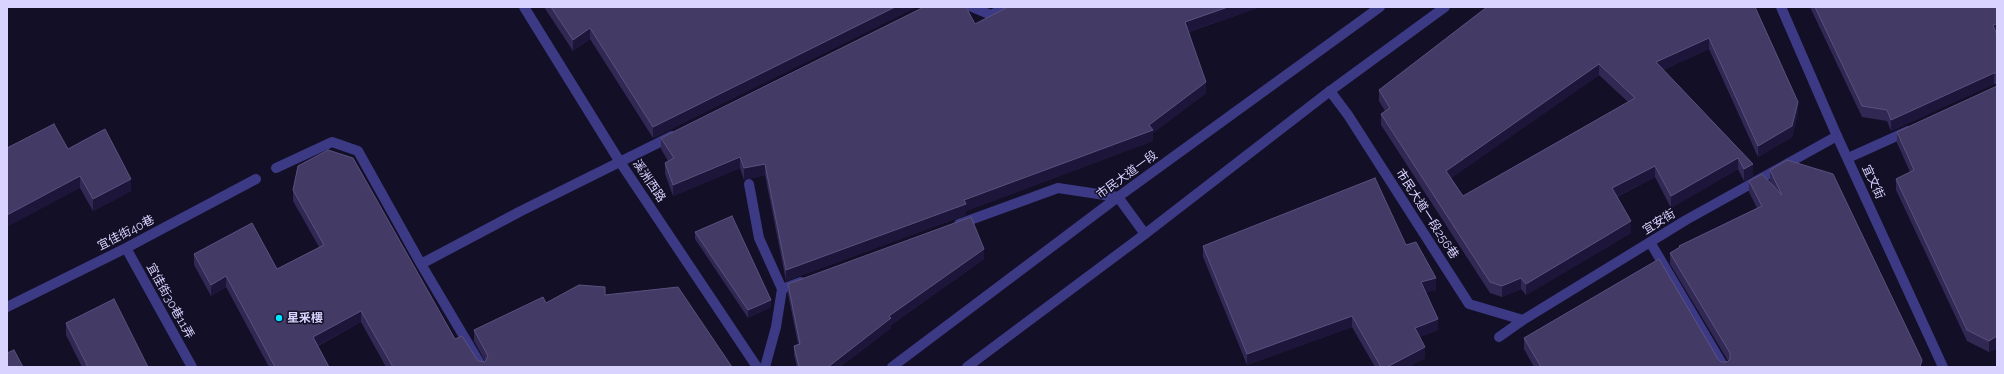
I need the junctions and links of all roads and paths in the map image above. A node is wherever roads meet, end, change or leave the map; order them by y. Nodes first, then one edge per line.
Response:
1 (524, 7) edge
2 (972, 7) edge
3 (1007, 7) edge
4 (1380, 7) edge
5 (1445, 7) edge
6 (1781, 7) edge
7 (1330, 91) junction
8 (1919, 126) edge
9 (684, 130) edge
10 (1837, 136) junction
11 (1848, 158) junction
12 (620, 162) junction
13 (276, 168) dead end
14 (256, 179) dead end
15 (749, 184) edge
16 (1118, 197) junction
17 (946, 229) edge
18 (1145, 234) junction
19 (1650, 242) junction
20 (126, 248) junction
21 (421, 264) junction
22 (811, 278) edge
23 (782, 289) junction
24 (7, 307) edge
25 (1523, 320) junction
26 (1499, 337) dead end
27 (192, 367) edge
28 (482, 367) edge
29 (757, 367) edge
30 (765, 367) edge
31 (892, 367) edge
32 (967, 367) edge
33 (1724, 367) edge
34 (1943, 367) edge

1 - 12 street, 溪洲西路
2 - 3 street
4 - 16 street, 市民大道一段
5 - 7 street
6 - 10 street, 宜文街
7 - 18 street
7 - 25 street, 市民大道一段256巷
8 - 11 street
9 - 12 street
10 - 11 street, 宜文街
10 - 19 street, 宜安街
11 - 34 street, 宜文街
12 - 21 street
12 - 29 street, 溪洲西路
13 - 21 street
14 - 20 street, 宜佳街40巷
15 - 23 street
16 - 17 street
16 - 18 street
16 - 31 street, 市民大道一段
18 - 32 street
19 - 25 street, 宜安街
19 - 33 street
20 - 24 street, 宜佳街40巷
20 - 27 street, 宜佳街30巷11弄
21 - 28 street
22 - 23 street
23 - 30 street
25 - 26 street, 宜安街

